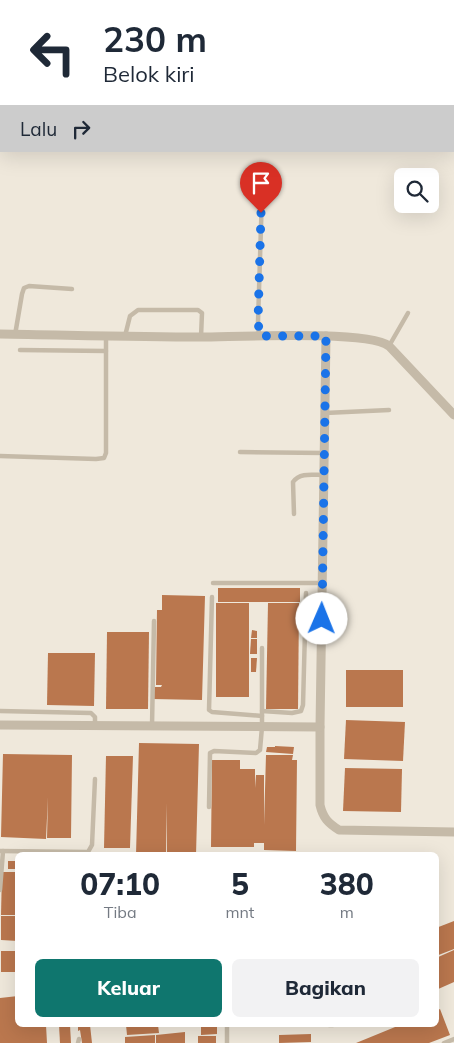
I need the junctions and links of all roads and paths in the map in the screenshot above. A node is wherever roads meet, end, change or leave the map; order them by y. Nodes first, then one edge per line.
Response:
1 (262, 195) dead end
2 (72, 289) dead end
3 (408, 313) dead end
4 (0, 334) edge
5 (15, 334) junction
6 (106, 336) junction
7 (126, 336) junction
8 (260, 336) junction
9 (326, 336) junction
10 (201, 337) junction
11 (389, 346) junction
12 (20, 350) dead end
13 (106, 351) junction
14 (389, 410) dead end
15 (325, 413) junction
16 (454, 414) edge
17 (240, 452) dead end
18 (324, 453) junction
19 (0, 456) edge
20 (324, 475) junction
21 (294, 514) dead end
22 (213, 583) dead end
23 (322, 583) junction
24 (306, 594) dead end
25 (212, 597) dead end
26 (154, 621) dead end
27 (262, 648) dead end
28 (0, 710) edge
29 (262, 713) junction
30 (0, 725) edge
31 (95, 726) junction
32 (152, 726) junction
33 (262, 727) junction
34 (320, 727) junction
35 (95, 779) dead end
36 (209, 807) dead end
37 (454, 832) edge
38 (2, 851) edge
39 (42, 852) edge
40 (85, 852) edge
41 (0, 890) edge
42 (227, 1027) edge
43 (454, 1040) edge
44 (227, 1043) edge
45 (444, 1043) edge

1 - 8 lane
2 - 5 lane
3 - 11 lane
4 - 5 street
5 - 6 street
6 - 7 street
6 - 13 lane
7 - 10 street
7 - 10 lane
8 - 9 street
8 - 10 street
9 - 11 street
9 - 15 street
11 - 16 street
12 - 13 lane
13 - 19 lane
14 - 15 lane
15 - 18 street
17 - 18 lane
18 - 20 street
20 - 21 lane
20 - 23 street
22 - 23 lane
23 - 34 street
24 - 29 lane
25 - 29 lane
26 - 32 lane
27 - 29 lane
28 - 31 lane
29 - 33 lane
30 - 31 street
31 - 32 street
32 - 33 street
33 - 34 street
33 - 36 lane
34 - 37 street
35 - 40 lane
38 - 39 lane
38 - 41 lane
42 - 44 lane
43 - 45 lane

